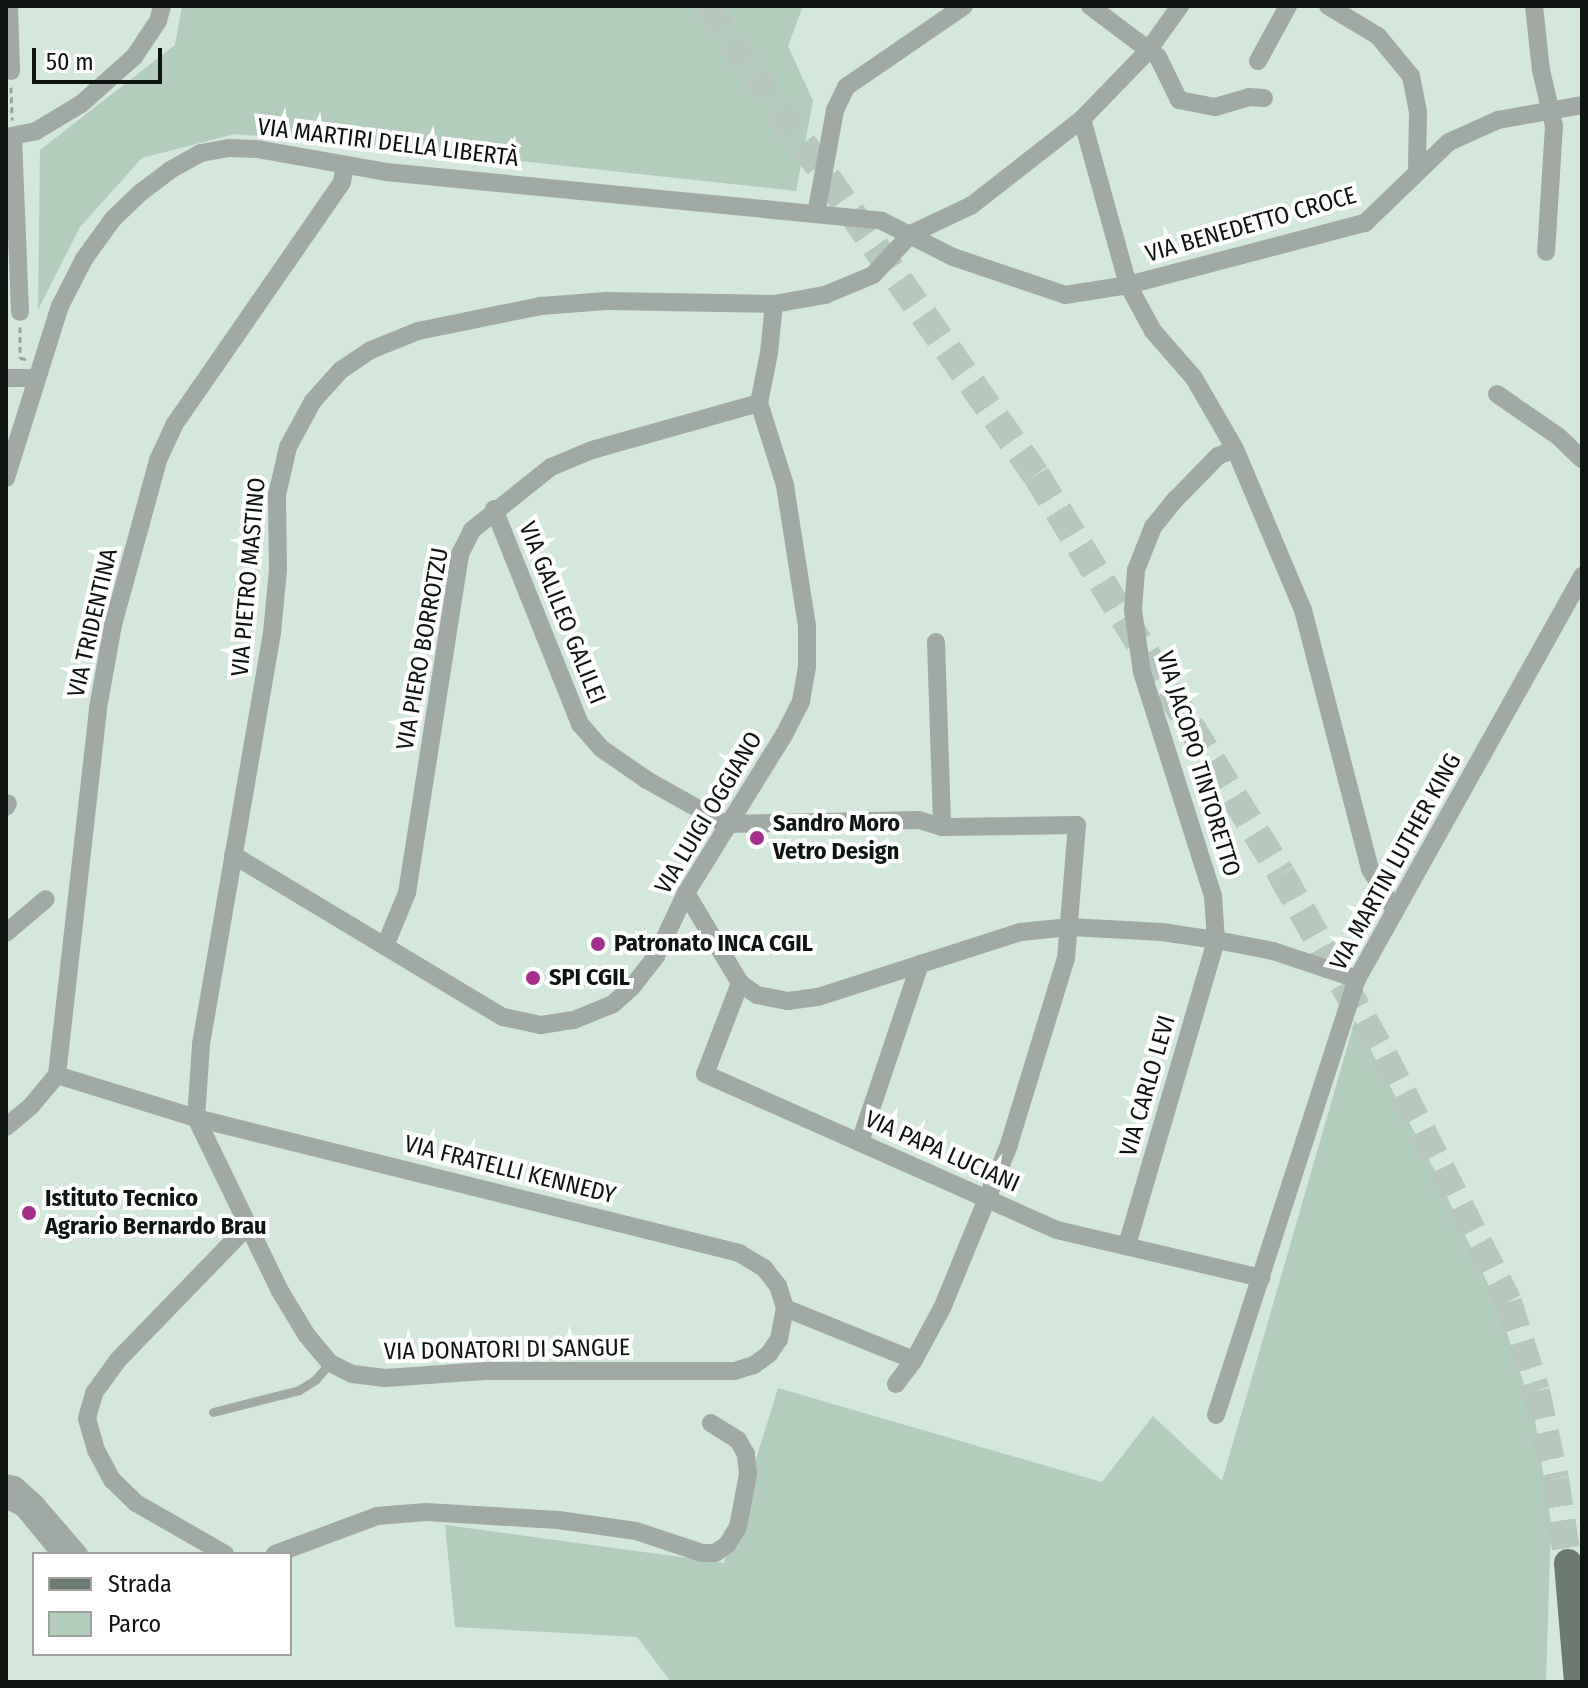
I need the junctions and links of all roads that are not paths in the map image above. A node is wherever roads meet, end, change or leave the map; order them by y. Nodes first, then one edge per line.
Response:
1 (9, 6) edge
2 (162, 6) edge
3 (964, 6) edge
4 (1090, 6) edge
5 (1180, 6) edge
6 (1288, 6) edge
7 (1328, 6) edge
8 (1534, 6) edge
9 (1147, 52) junction
10 (1258, 61) dead end
11 (11, 71) road end
12 (1264, 98) dead end
13 (1582, 105) edge
14 (1549, 109) junction
15 (1082, 119) junction
16 (10, 137) edge
17 (345, 165) junction
18 (1417, 172) junction
19 (816, 214) junction
20 (911, 234) junction
21 (1546, 252) dead end
22 (1128, 285) junction
23 (774, 304) junction
24 (20, 312) road end
25 (38, 369) junction
26 (6, 378) edge
27 (1497, 394) dead end
28 (759, 403) junction
29 (1235, 449) junction
30 (1582, 459) edge
31 (6, 478) edge
32 (494, 509) junction
33 (1582, 576) edge
34 (936, 642) dead end
35 (725, 824) junction
36 (942, 827) junction
37 (233, 855) junction
38 (686, 893) junction
39 (46, 899) dead end
40 (1395, 911) junction
41 (1070, 927) junction
42 (6, 933) edge
43 (1216, 940) junction
44 (385, 946) junction
45 (920, 964) junction
46 (1357, 979) junction
47 (740, 983) junction
48 (57, 1075) junction
49 (196, 1118) junction
50 (6, 1127) edge
51 (860, 1142) junction
52 (989, 1199) junction
53 (249, 1225) junction
54 (1127, 1245) junction
55 (1261, 1278) junction
56 (785, 1308) junction
57 (914, 1360) junction
58 (330, 1363) junction
59 (896, 1384) dead end
60 (213, 1412) dead end
61 (1216, 1415) dead end
62 (711, 1423) dead end
63 (6, 1483) edge
64 (6, 1499) edge
65 (59, 1552) edge
66 (77, 1552) edge
67 (222, 1552) edge
68 (280, 1552) edge
69 (1568, 1563) tunnel mouth
70 (1575, 1682) edge

1 - 11 street
2 - 16 street
3 - 19 street
4 - 9 street
5 - 9 street
6 - 10 street
7 - 18 street
8 - 14 street
9 - 12 street
9 - 15 street
13 - 14 street, VIA BENEDETTO CROCE
14 - 18 street, VIA BENEDETTO CROCE
14 - 21 street
15 - 20 street
15 - 22 street
16 - 24 street
17 - 19 street, VIA MARTIRI DELLA LIBERTÀ
17 - 25 street, VIA MARTIRI DELLA LIBERTÀ
17 - 48 street, VIA TRIDENTINA
18 - 22 street, VIA BENEDETTO CROCE
19 - 20 street, VIA MARTIRI DELLA LIBERTÀ
20 - 22 street, VIA BENEDETTO CROCE
20 - 23 street, VIA PIETRO MASTINO
22 - 29 street
23 - 28 street, VIA LUIGI OGGIANO
23 - 37 street, VIA PIETRO MASTINO
25 - 26 street
25 - 31 street, VIA MARTIRI DELLA LIBERTÀ
27 - 30 street
28 - 32 street, VIA PIERO BORROTZU
28 - 35 street, VIA LUIGI OGGIANO
29 - 40 street
29 - 43 street, VIA JACOPO TINTORETTO
32 - 35 street, VIA GALILEO GALILEI
32 - 44 street, VIA PIERO BORROTZU
33 - 40 street, VIA MARTIN LUTHER KING
34 - 36 street
35 - 36 street
35 - 38 street, VIA LUIGI OGGIANO
36 - 41 street
37 - 44 street, VIA LUIGI OGGIANO
37 - 49 street, VIA PIETRO MASTINO
38 - 44 street, VIA LUIGI OGGIANO
38 - 47 street
39 - 42 street
40 - 46 street, VIA MARTIN LUTHER KING
41 - 43 street
41 - 45 street
41 - 52 street
43 - 46 street
43 - 54 street, VIA CARLO LEVI
45 - 47 street
45 - 51 street
46 - 55 street, VIA MARTIN LUTHER KING
47 - 51 street, VIA PAPA LUCIANI
48 - 49 street, VIA FRATELLI KENNEDY
48 - 50 street
49 - 53 street
49 - 56 street, VIA FRATELLI KENNEDY
51 - 52 street, VIA PAPA LUCIANI
52 - 54 street, VIA PAPA LUCIANI
52 - 57 street
53 - 58 street
53 - 67 street
54 - 55 street, VIA PAPA LUCIANI
55 - 61 street, VIA MARTIN LUTHER KING
56 - 57 street
56 - 58 street, VIA DONATORI DI SANGUE
57 - 59 street
58 - 60 lane
62 - 68 street
63 - 66 street
64 - 65 street
69 - 70 main road

